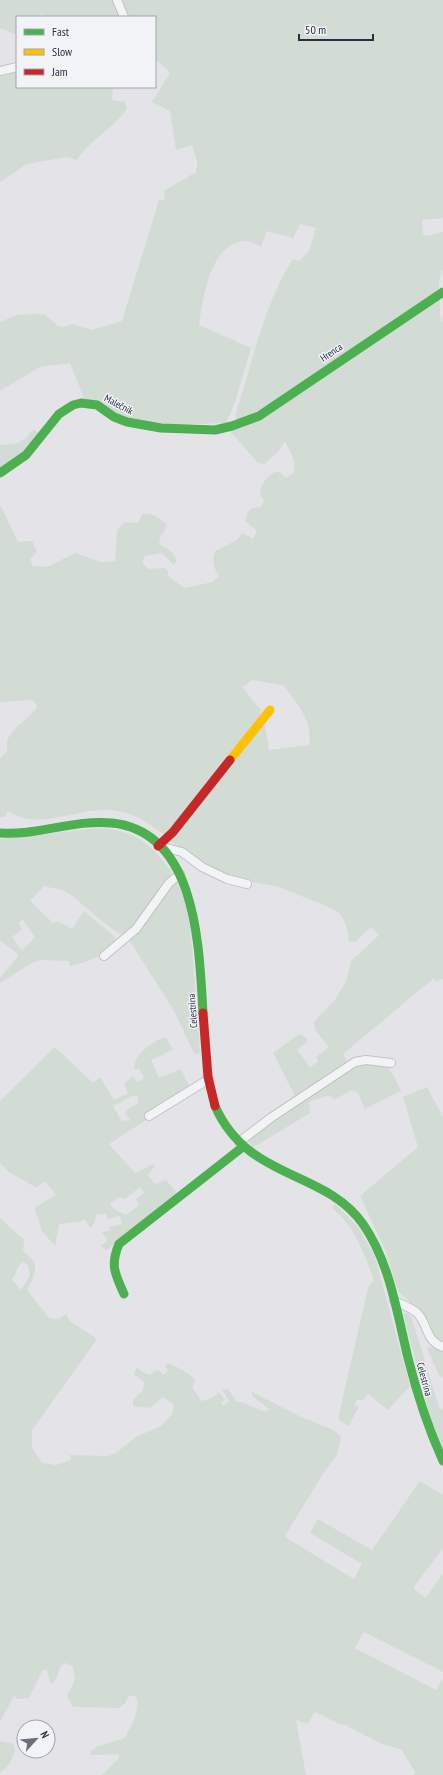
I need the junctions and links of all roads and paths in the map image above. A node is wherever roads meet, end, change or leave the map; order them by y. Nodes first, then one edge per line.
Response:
1 (117, 0) edge
2 (124, 16) edge
3 (16, 67) edge
4 (0, 71) edge
5 (443, 292) edge
6 (230, 427) joint
7 (0, 473) edge
8 (270, 710) dead end
9 (0, 833) edge
10 (158, 846) junction
11 (180, 874) junction
12 (247, 884) dead end
13 (104, 956) dead end
14 (391, 1064) dead end
15 (209, 1079) junction
16 (149, 1116) dead end
17 (241, 1144) junction
18 (124, 1294) dead end
19 (394, 1301) junction
20 (443, 1347) edge
21 (443, 1461) edge

1 - 2 street
3 - 4 street
5 - 6 street, Hrenca
6 - 7 street, Malečnik
8 - 10 street
9 - 10 street, Celestrina
10 - 11 street, Celestrina
10 - 12 street, Celestrina
11 - 13 street
11 - 15 street, Celestrina
14 - 17 street
15 - 16 street
15 - 17 street, Celestrina
17 - 18 street
17 - 19 street, Celestrina
19 - 20 street
19 - 21 street, Celestrina

